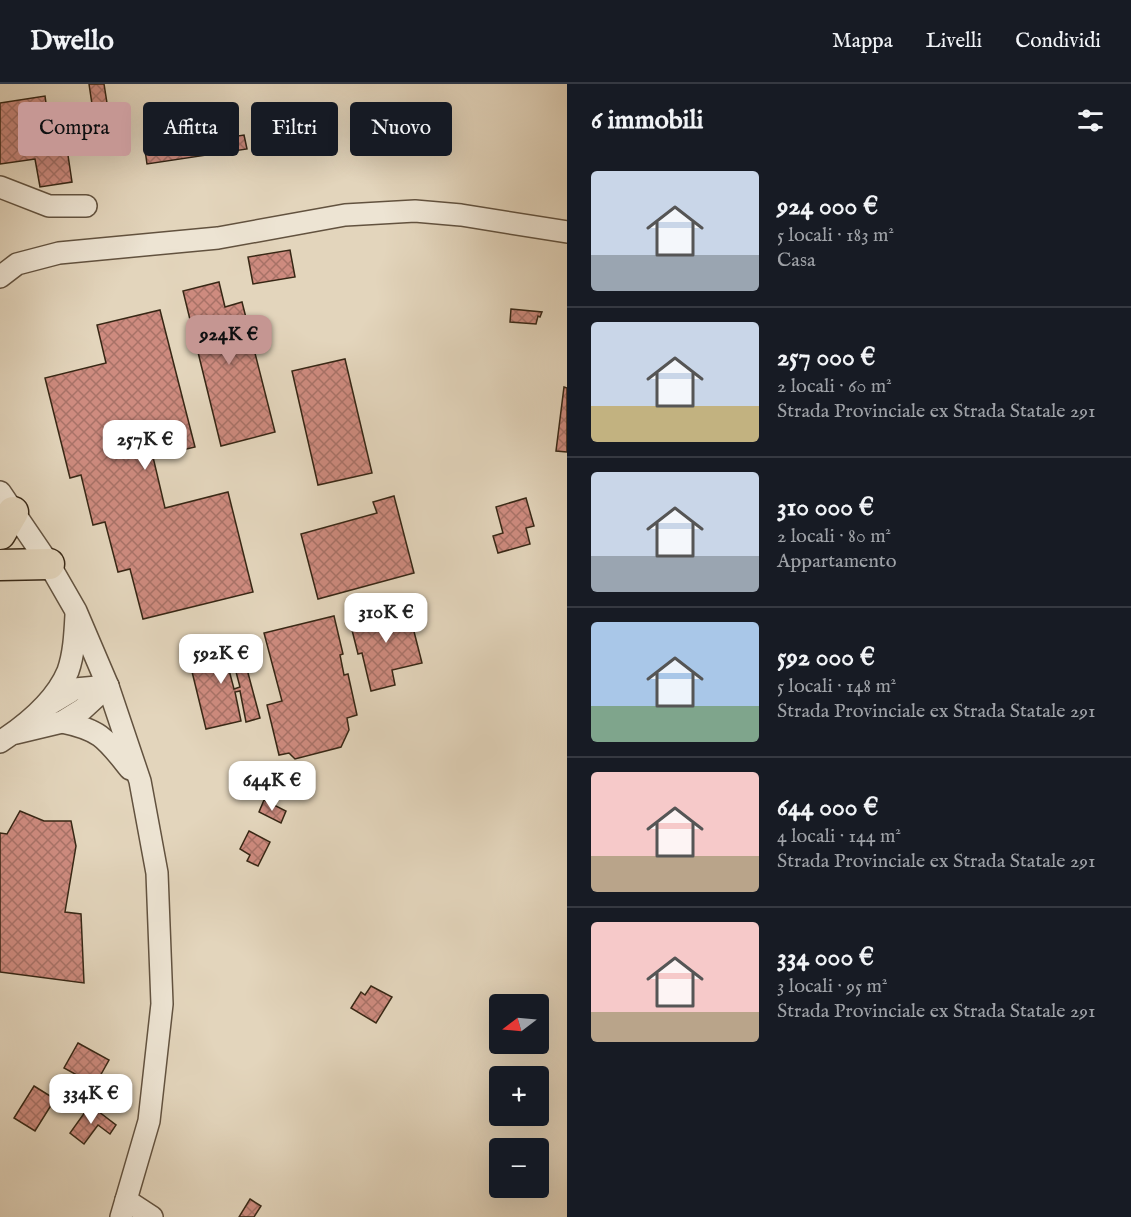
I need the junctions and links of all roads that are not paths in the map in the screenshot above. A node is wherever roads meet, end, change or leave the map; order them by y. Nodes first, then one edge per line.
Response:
1 (0, 187) edge
2 (86, 206) dead end
3 (567, 232) edge
4 (3, 270) edge
5 (4, 512) edge
6 (49, 564) junction
7 (0, 565) edge
8 (76, 611) junction
9 (108, 687) junction
10 (42, 708) junction
11 (62, 722) junction
12 (6, 737) edge
13 (140, 782) junction
14 (123, 1208) edge
15 (152, 1217) edge

1 - 2 street
3 - 4 street
5 - 6 street
6 - 7 highway
6 - 8 street
8 - 9 street
8 - 10 street
9 - 10 street
9 - 11 street
9 - 13 street
10 - 12 street
11 - 12 street
11 - 13 street
13 - 14 street
14 - 15 street

